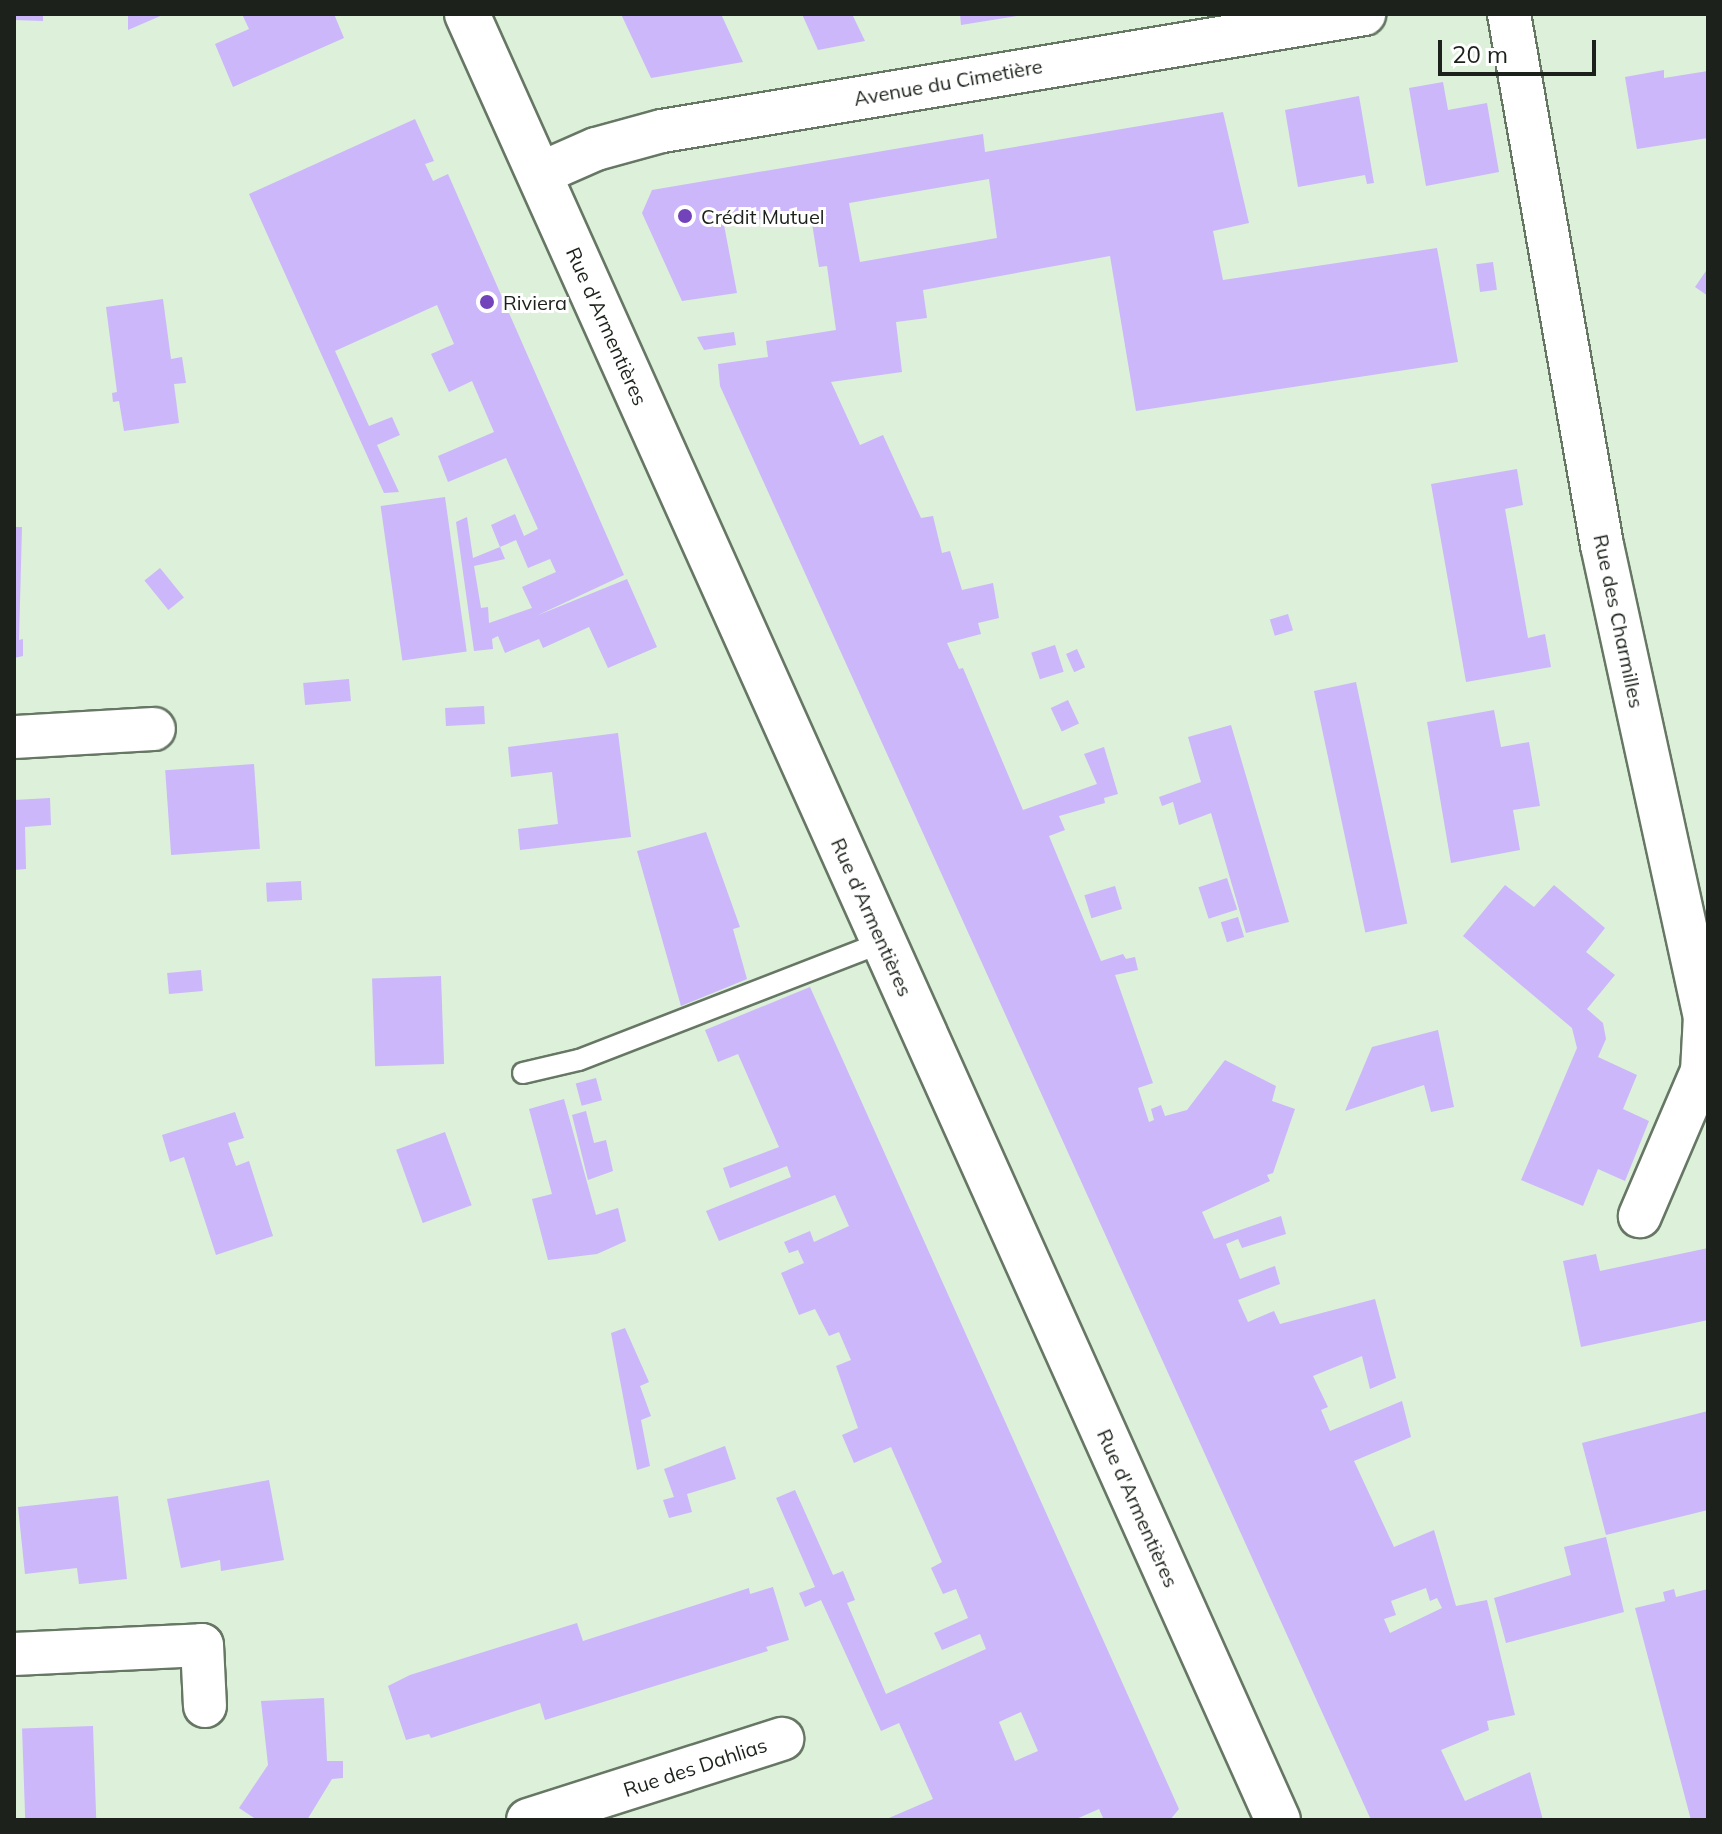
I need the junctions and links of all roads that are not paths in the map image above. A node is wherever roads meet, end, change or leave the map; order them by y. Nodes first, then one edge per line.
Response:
1 (467, 14) edge
2 (1364, 14) edge
3 (1509, 14) edge
4 (539, 174) junction
5 (154, 729) dead end
6 (14, 737) edge
7 (883, 942) junction
8 (523, 1073) dead end
9 (1640, 1216) dead end
10 (14, 1654) edge
11 (205, 1706) dead end
12 (782, 1739) dead end
13 (612, 1807) edge
14 (528, 1820) edge
15 (1278, 1820) edge

1 - 4 main road, Rue d'Armentières
2 - 4 street, Avenue du Cimetière
3 - 9 street, Rue des Charmilles
4 - 7 main road, Rue d'Armentières
5 - 6 street
7 - 8 lane
7 - 15 main road, Rue d'Armentières
10 - 11 street
12 - 13 street, Rue des Dahlias
13 - 14 street, Rue des Dahlias

